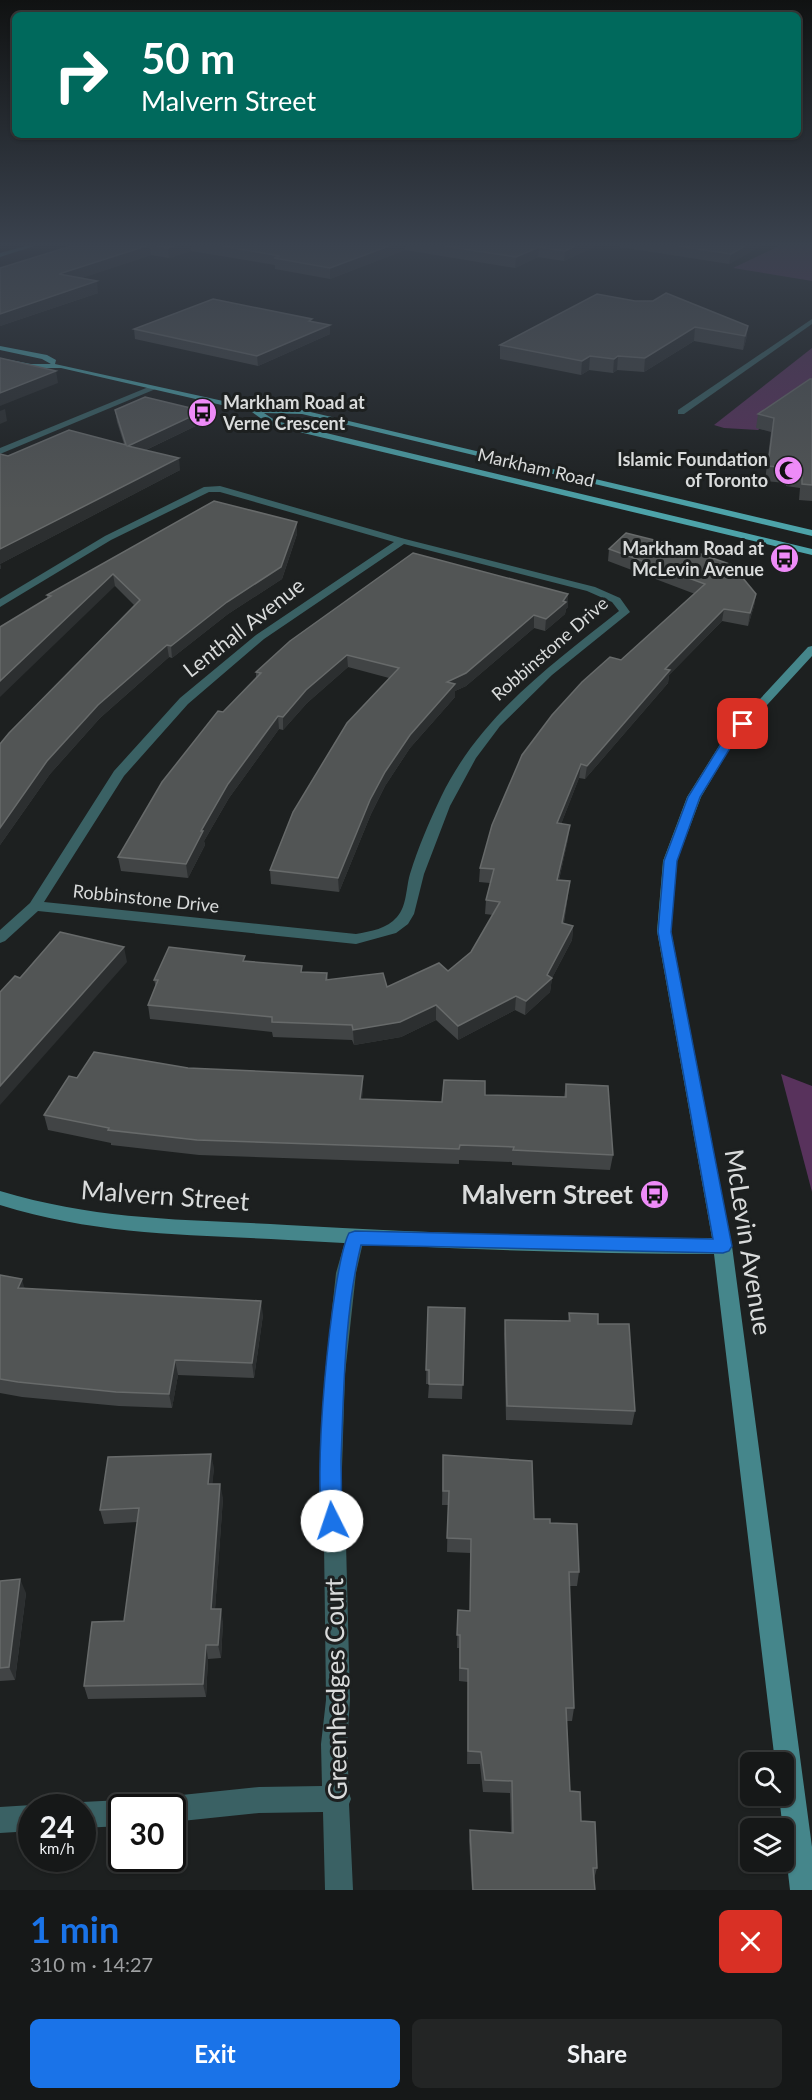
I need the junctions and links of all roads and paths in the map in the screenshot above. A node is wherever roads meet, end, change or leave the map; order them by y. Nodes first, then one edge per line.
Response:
1 (793, 334) edge
2 (0, 348) edge
3 (0, 360) edge
4 (61, 366) junction
5 (154, 388) junction
6 (255, 410) junction
7 (681, 412) dead end
8 (0, 451) edge
9 (812, 532) edge
10 (402, 541) junction
11 (812, 552) edge
12 (0, 604) edge
13 (812, 649) edge
14 (35, 906) junction
15 (0, 938) edge
16 (0, 1198) edge
17 (355, 1238) junction
18 (723, 1246) junction
19 (338, 1799) junction
20 (186, 1808) edge
21 (18, 1819) edge
22 (0, 1820) edge
23 (339, 1890) edge
24 (804, 1890) edge

1 - 7 street
2 - 4 main road, Markham Road
3 - 4 main road, Markham Road
4 - 5 main road, Markham Road
5 - 6 main road, Markham Road
5 - 8 street
6 - 9 main road, Markham Road
6 - 11 main road, Markham Road
10 - 12 street, Robbinstone Drive
10 - 14 street, Lenthall Avenue
10 - 14 street, Robbinstone Drive
13 - 18 street, McLevin Avenue
14 - 15 street, Lenthall Avenue
16 - 17 street, Malvern Street
17 - 18 street, Malvern Street
17 - 19 street, Greenhedges Court
18 - 24 street, McLevin Avenue
19 - 20 street
19 - 23 street, Greenhedges Court
21 - 22 street

